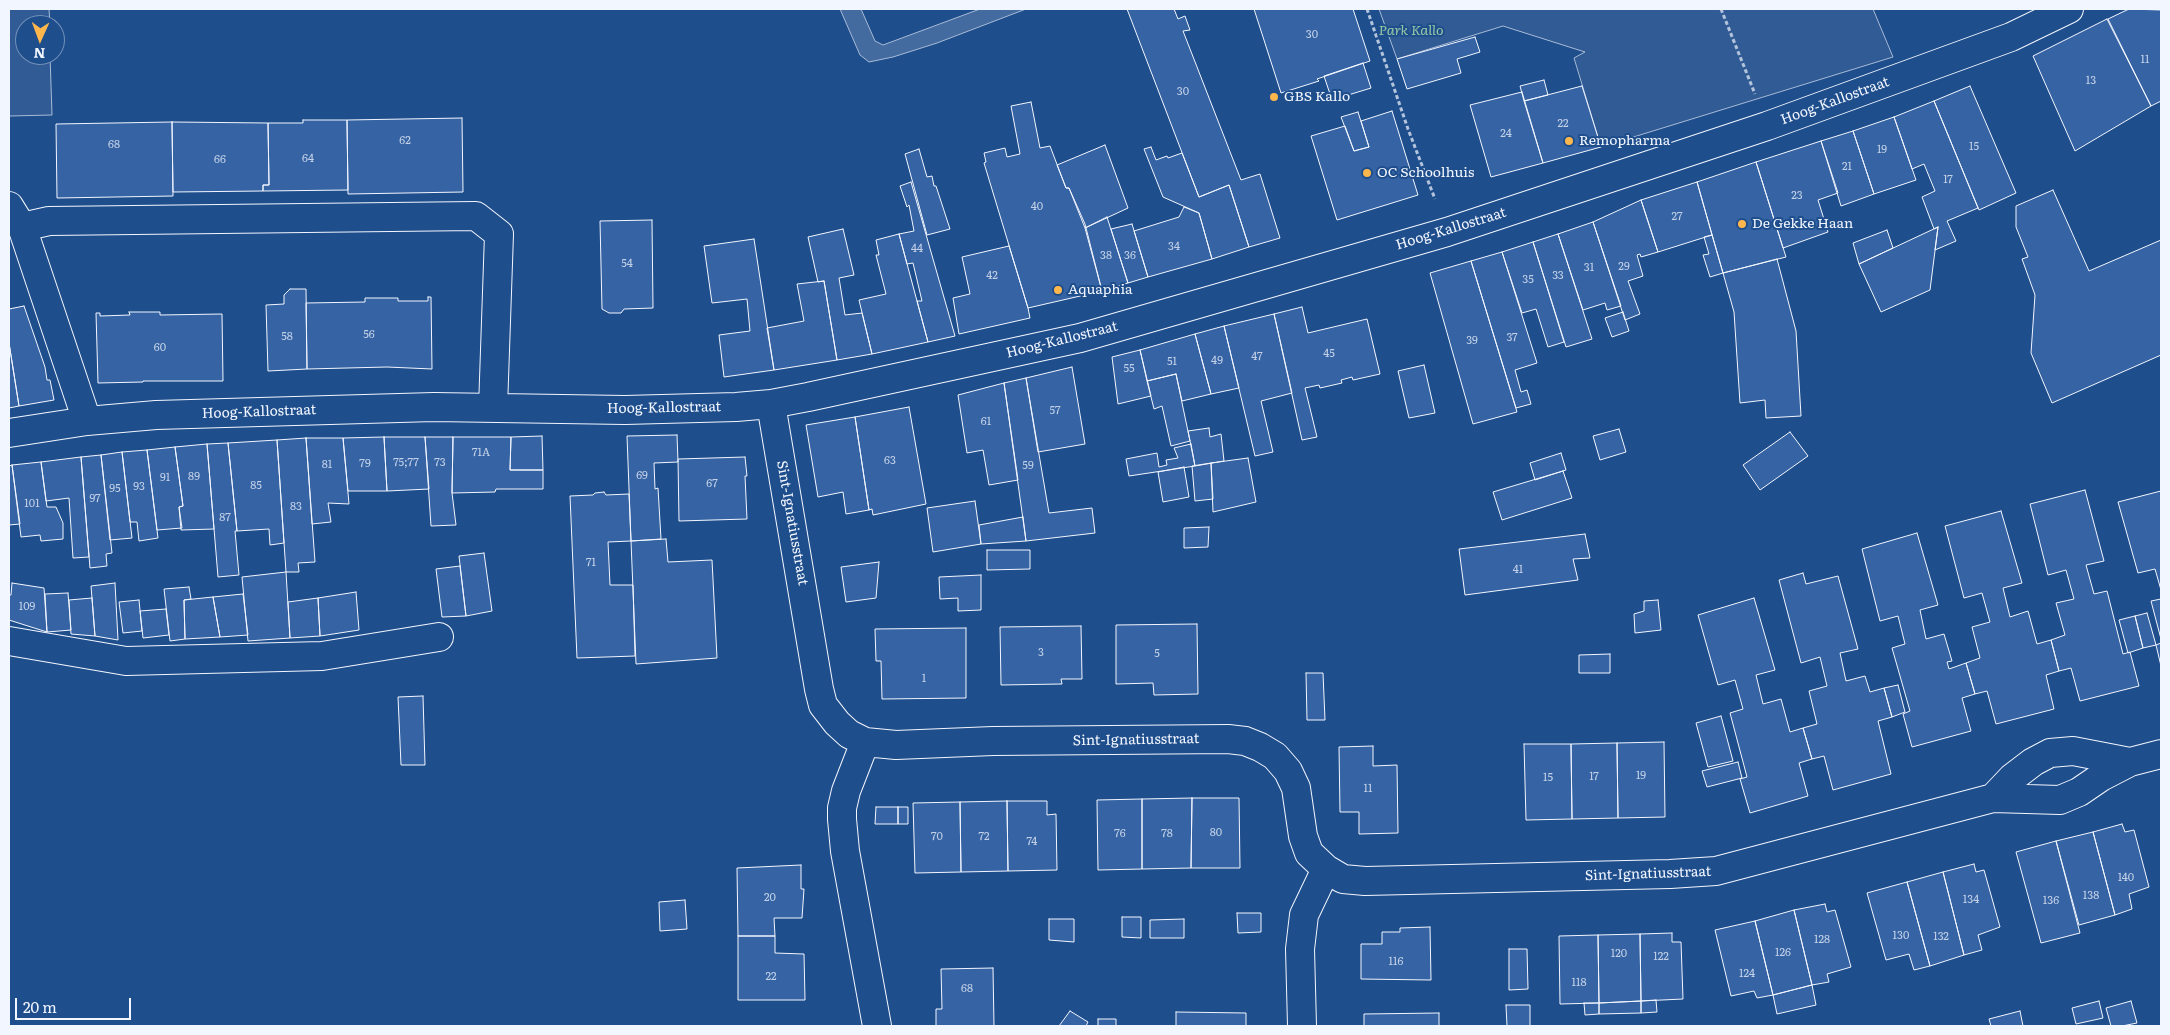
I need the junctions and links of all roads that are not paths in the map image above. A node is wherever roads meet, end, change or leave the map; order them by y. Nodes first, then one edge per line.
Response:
1 (2069, 9) edge
2 (15, 217) edge
3 (771, 404) junction
4 (493, 408) junction
5 (87, 421) junction
6 (9, 433) edge
7 (439, 637) dead end
8 (9, 641) edge
9 (865, 742) junction
10 (2161, 754) edge
11 (2130, 762) junction
12 (1993, 798) junction
13 (1326, 869) junction
14 (878, 1026) edge
15 (1302, 1026) edge

1 - 3 street, Hoog-Kallostraat
2 - 4 street
2 - 5 street
3 - 4 street, Hoog-Kallostraat
3 - 9 street, Sint-Ignatiusstraat
4 - 5 street, Hoog-Kallostraat
5 - 6 street, Hoog-Kallostraat
7 - 8 street
9 - 13 street, Sint-Ignatiusstraat
9 - 14 street
10 - 11 street, Sint-Ignatiusstraat
11 - 12 street, Sint-Ignatiusstraat
11 - 12 street, Sint-Ignatiusstraat
12 - 13 street, Sint-Ignatiusstraat
13 - 15 street

